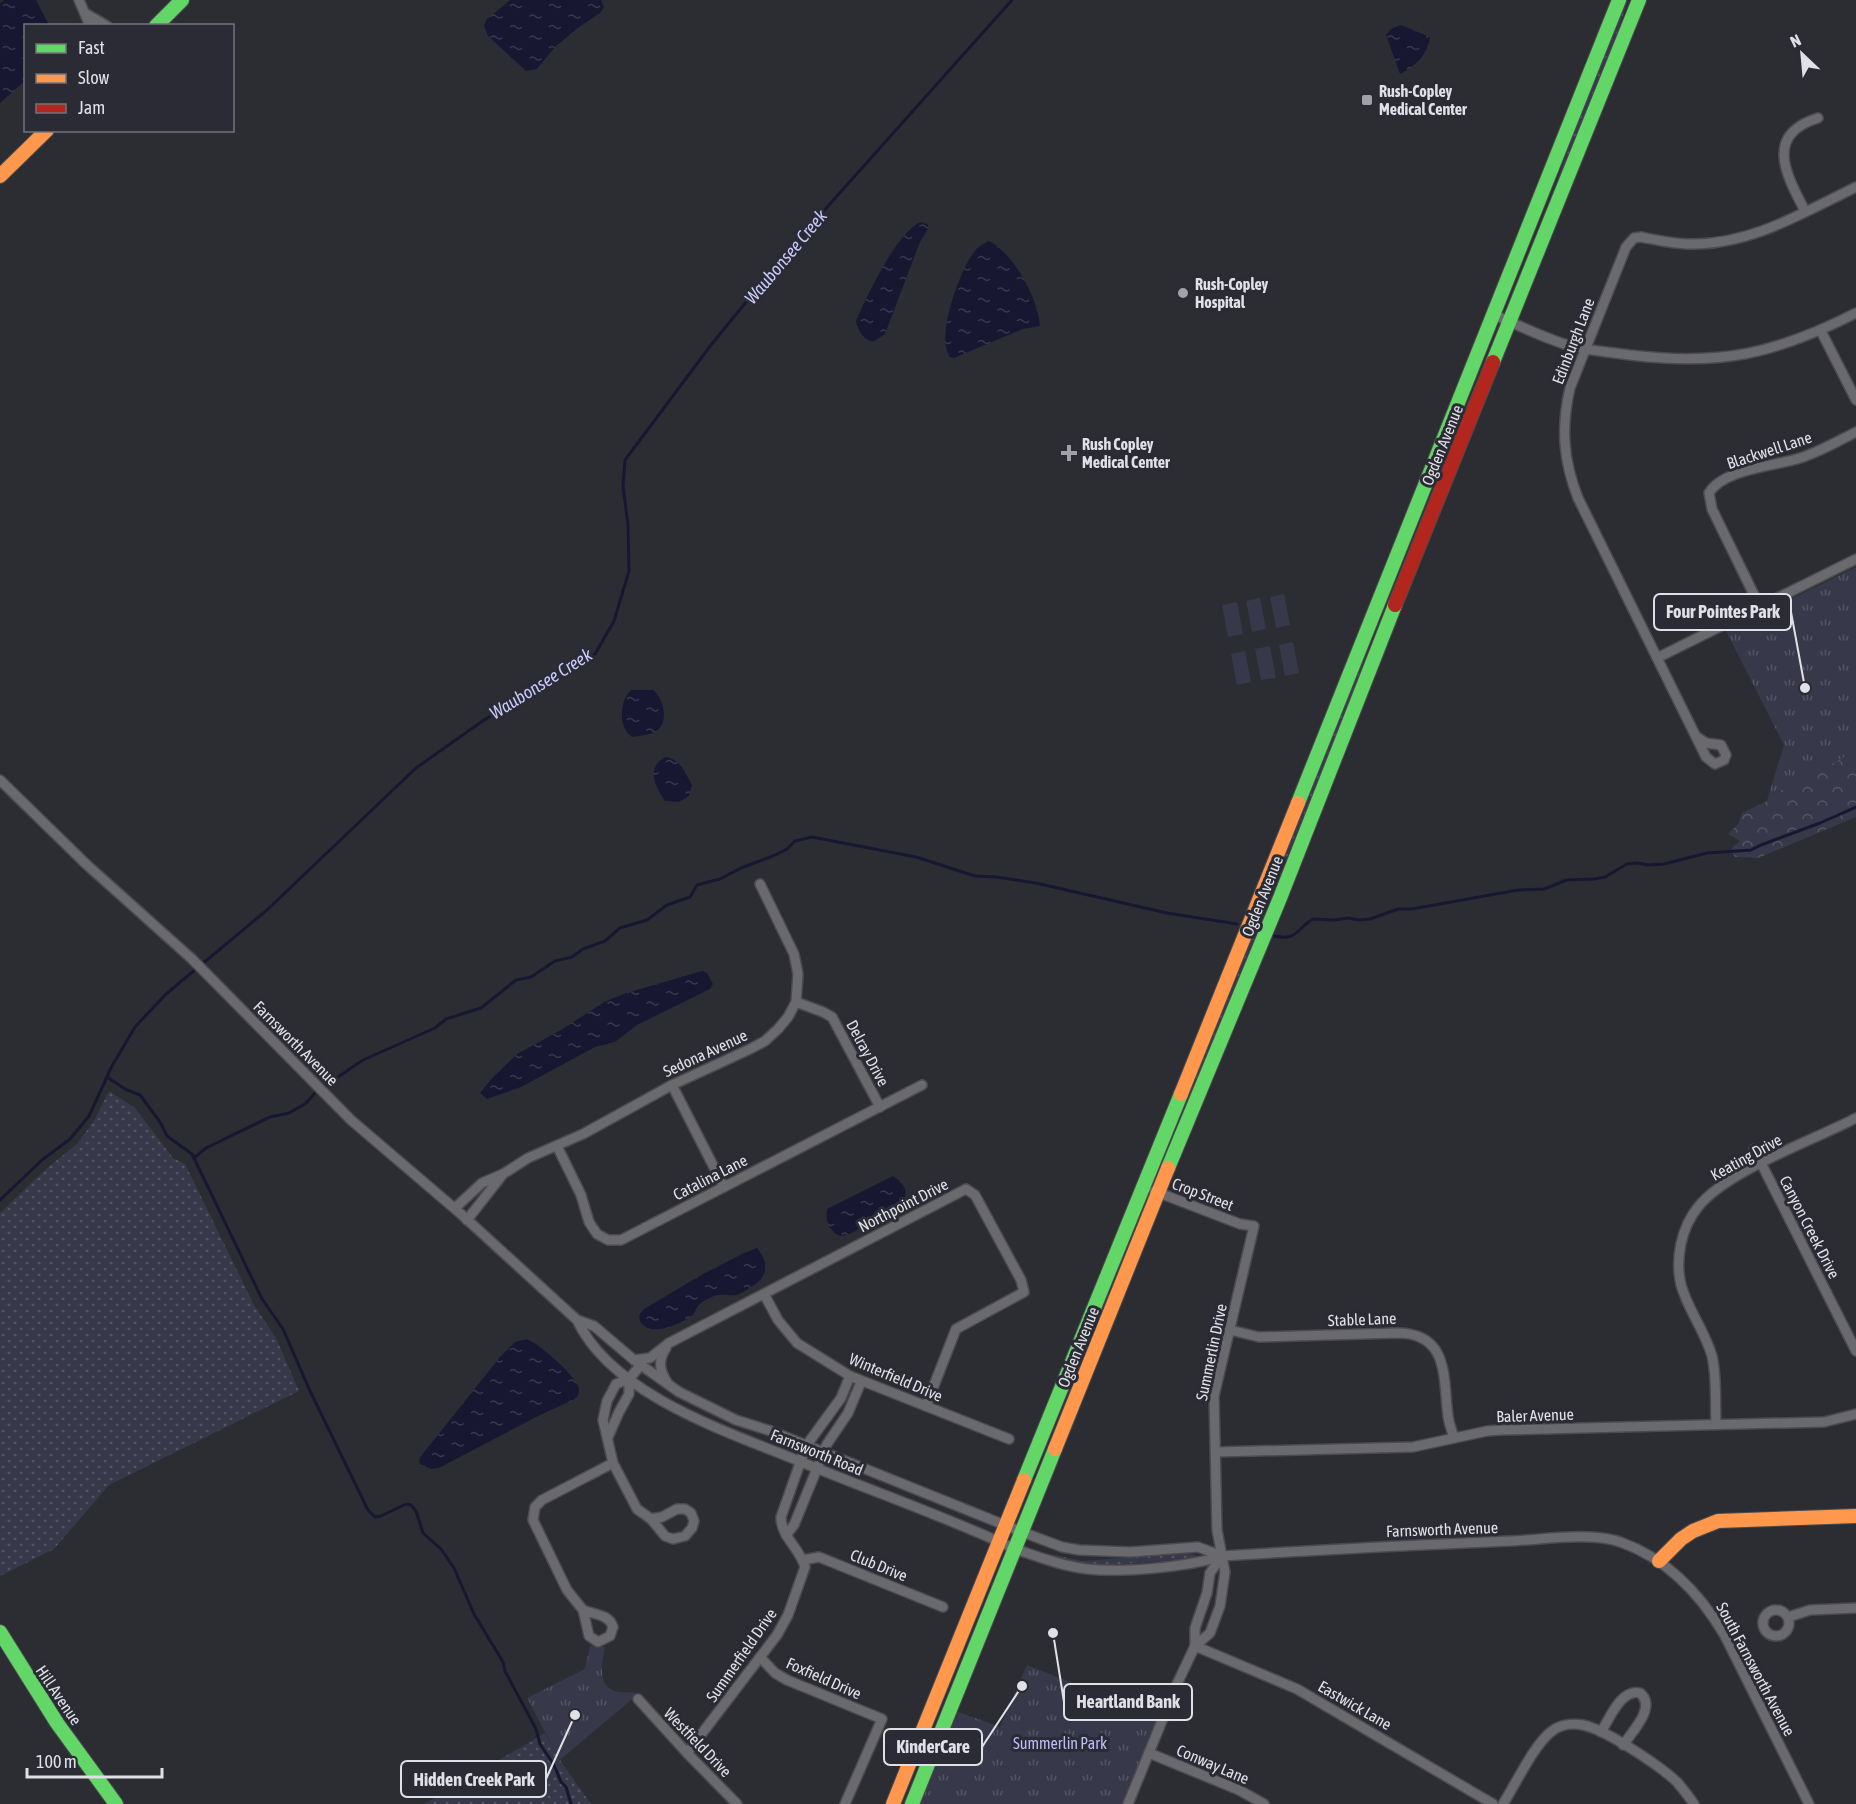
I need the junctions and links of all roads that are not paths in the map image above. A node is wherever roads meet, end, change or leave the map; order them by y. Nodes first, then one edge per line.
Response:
1 (79, 0) edge
2 (182, 0) edge
3 (1619, 0) edge
4 (1639, 0) edge
5 (85, 13) junction
6 (89, 24) edge
7 (104, 24) edge
8 (158, 24) edge
9 (1818, 118) dead end
10 (45, 132) edge
11 (0, 176) edge
12 (1856, 187) edge
13 (1805, 211) junction
14 (1856, 313) edge
15 (1494, 315) junction
16 (1510, 322) junction
17 (1821, 331) junction
18 (1585, 349) junction
19 (1856, 400) edge
20 (1856, 432) edge
21 (1856, 559) edge
22 (1760, 607) junction
23 (1657, 658) junction
24 (1696, 737) dead end
25 (0, 780) edge
26 (760, 884) dead end
27 (796, 1002) junction
28 (672, 1085) junction
29 (922, 1085) dead end
30 (880, 1107) junction
31 (1856, 1118) edge
32 (557, 1146) junction
33 (1754, 1149) dead end
34 (1761, 1164) junction
35 (503, 1174) junction
36 (724, 1187) junction
37 (1142, 1187) junction
38 (1159, 1192) junction
39 (455, 1208) junction
40 (467, 1220) junction
41 (1254, 1226) joint
42 (764, 1294) junction
43 (578, 1320) junction
44 (1230, 1330) junction
45 (669, 1343) junction
46 (1856, 1351) edge
47 (637, 1363) junction
48 (850, 1376) junction
49 (629, 1379) junction
50 (861, 1382) junction
51 (670, 1386) junction
52 (926, 1406) junction
53 (1856, 1414) edge
54 (1716, 1424) junction
55 (608, 1437) junction
56 (1454, 1438) junction
57 (1009, 1439) dead end
58 (806, 1446) junction
59 (1216, 1452) junction
60 (823, 1454) junction
61 (800, 1462) junction
62 (613, 1463) junction
63 (816, 1468) junction
64 (1856, 1516) edge
65 (651, 1519) junction
66 (1005, 1525) junction
67 (1022, 1532) junction
68 (786, 1535) junction
69 (998, 1541) junction
70 (1015, 1549) junction
71 (1222, 1556) junction
72 (803, 1560) junction
73 (1659, 1561) junction
74 (943, 1607) dead end
75 (1856, 1608) edge
76 (583, 1610) dead end
77 (1788, 1617) dead end
78 (0, 1632) edge
79 (1195, 1646) junction
80 (760, 1657) junction
81 (638, 1700) dead end
82 (1601, 1732) junction
83 (1623, 1745) junction
84 (1149, 1753) junction
85 (687, 1754) junction
86 (116, 1804) edge
87 (737, 1804) edge
88 (845, 1804) edge
89 (893, 1804) edge
90 (912, 1804) edge
91 (1128, 1804) edge
92 (1264, 1804) edge
93 (1493, 1804) edge
94 (1503, 1804) edge
95 (1694, 1804) edge
96 (1809, 1804) edge

1 - 5 street
2 - 8 main road
3 - 15 main road, Ogden Avenue
4 - 16 main road, Ogden Avenue
5 - 6 street
5 - 7 street
9 - 13 street
10 - 11 main road
12 - 13 street, Edinburgh Lane
13 - 18 street, Edinburgh Lane
14 - 17 street
15 - 16 street
15 - 37 main road, Ogden Avenue
16 - 18 street
16 - 38 main road, Ogden Avenue
17 - 18 street
17 - 19 street
18 - 23 street, Edinburgh Lane
20 - 22 street, Blackwell Lane
21 - 22 street
22 - 23 street
23 - 24 street, Edinburgh Lane
25 - 39 street, Farnsworth Avenue
26 - 27 street
27 - 28 street, Sedona Avenue
27 - 30 street, Delray Drive
28 - 32 street, Sedona Avenue
28 - 36 street
29 - 30 street, Catalina Lane
30 - 36 street, Catalina Lane
31 - 34 street, Keating Drive
32 - 35 street, Sedona Avenue
32 - 36 street, Catalina Lane
33 - 34 street, Canyon Creek Drive
34 - 46 street, Canyon Creek Drive
34 - 54 street, Keating Drive
35 - 39 street, Sedona Avenue
35 - 40 street, Sedona Avenue
37 - 38 street, Crop Street
37 - 66 main road, Ogden Avenue
38 - 41 street, Crop Street
38 - 67 main road, Ogden Avenue
39 - 40 street, Farnsworth Avenue
40 - 43 street, Farnsworth Avenue
41 - 44 street, Summerlin Drive
42 - 45 street, Northpoint Drive
42 - 48 street, Winterfield Drive
42 - 52 street, Northpoint Drive
43 - 47 street, Farnsworth Avenue
43 - 49 street, Farnsworth Avenue
44 - 56 street, Stable Lane
44 - 59 street, Summerlin Drive
45 - 47 street, Northpoint Drive
45 - 51 street
47 - 49 street
47 - 51 street, Farnsworth Road
48 - 50 street, Winterfield Drive
48 - 58 street
49 - 55 street
49 - 55 street
49 - 61 street, Farnsworth Road
50 - 52 street, Winterfield Drive
50 - 60 street
51 - 58 street, Farnsworth Road
52 - 57 street, Winterfield Drive
53 - 54 street, Baler Avenue
54 - 56 street, Baler Avenue
55 - 62 street
56 - 59 street, Baler Avenue
58 - 60 street, Farnsworth Road
58 - 61 street
59 - 71 street, Summerlin Drive
60 - 63 street
60 - 66 street, Farnsworth Road
61 - 63 street, Farnsworth Road
61 - 68 street
62 - 65 street
62 - 76 street
63 - 68 street
63 - 69 street, Farnsworth Road
64 - 73 main road
65 - 65 street
66 - 67 street, Farnsworth Avenue
66 - 69 main road, Ogden Avenue
67 - 70 main road, Ogden Avenue
67 - 71 street, Farnsworth Avenue
68 - 72 street
69 - 70 street, Farnsworth Avenue
69 - 89 main road, Ogden Avenue
70 - 71 street, Farnsworth Avenue
70 - 90 main road, Ogden Avenue
71 - 73 street, Farnsworth Avenue
71 - 79 street, Summerlin Drive
71 - 79 street, Summerlin Drive
72 - 74 street, Club Drive
72 - 80 street, Summerfield Drive
73 - 96 street, South Farnsworth Avenue
75 - 77 street
78 - 86 main road, Hill Avenue
79 - 84 street, Summerlin Drive
79 - 93 street, Eastwick Lane
80 - 85 street, Summerfield Drive
80 - 88 street, Foxfield Drive
81 - 85 street, Westfield Drive
82 - 83 street
82 - 83 street
82 - 94 street
83 - 95 street
84 - 91 street, Summerlin Drive
84 - 92 street, Conway Lane
85 - 87 street, Westfield Drive

